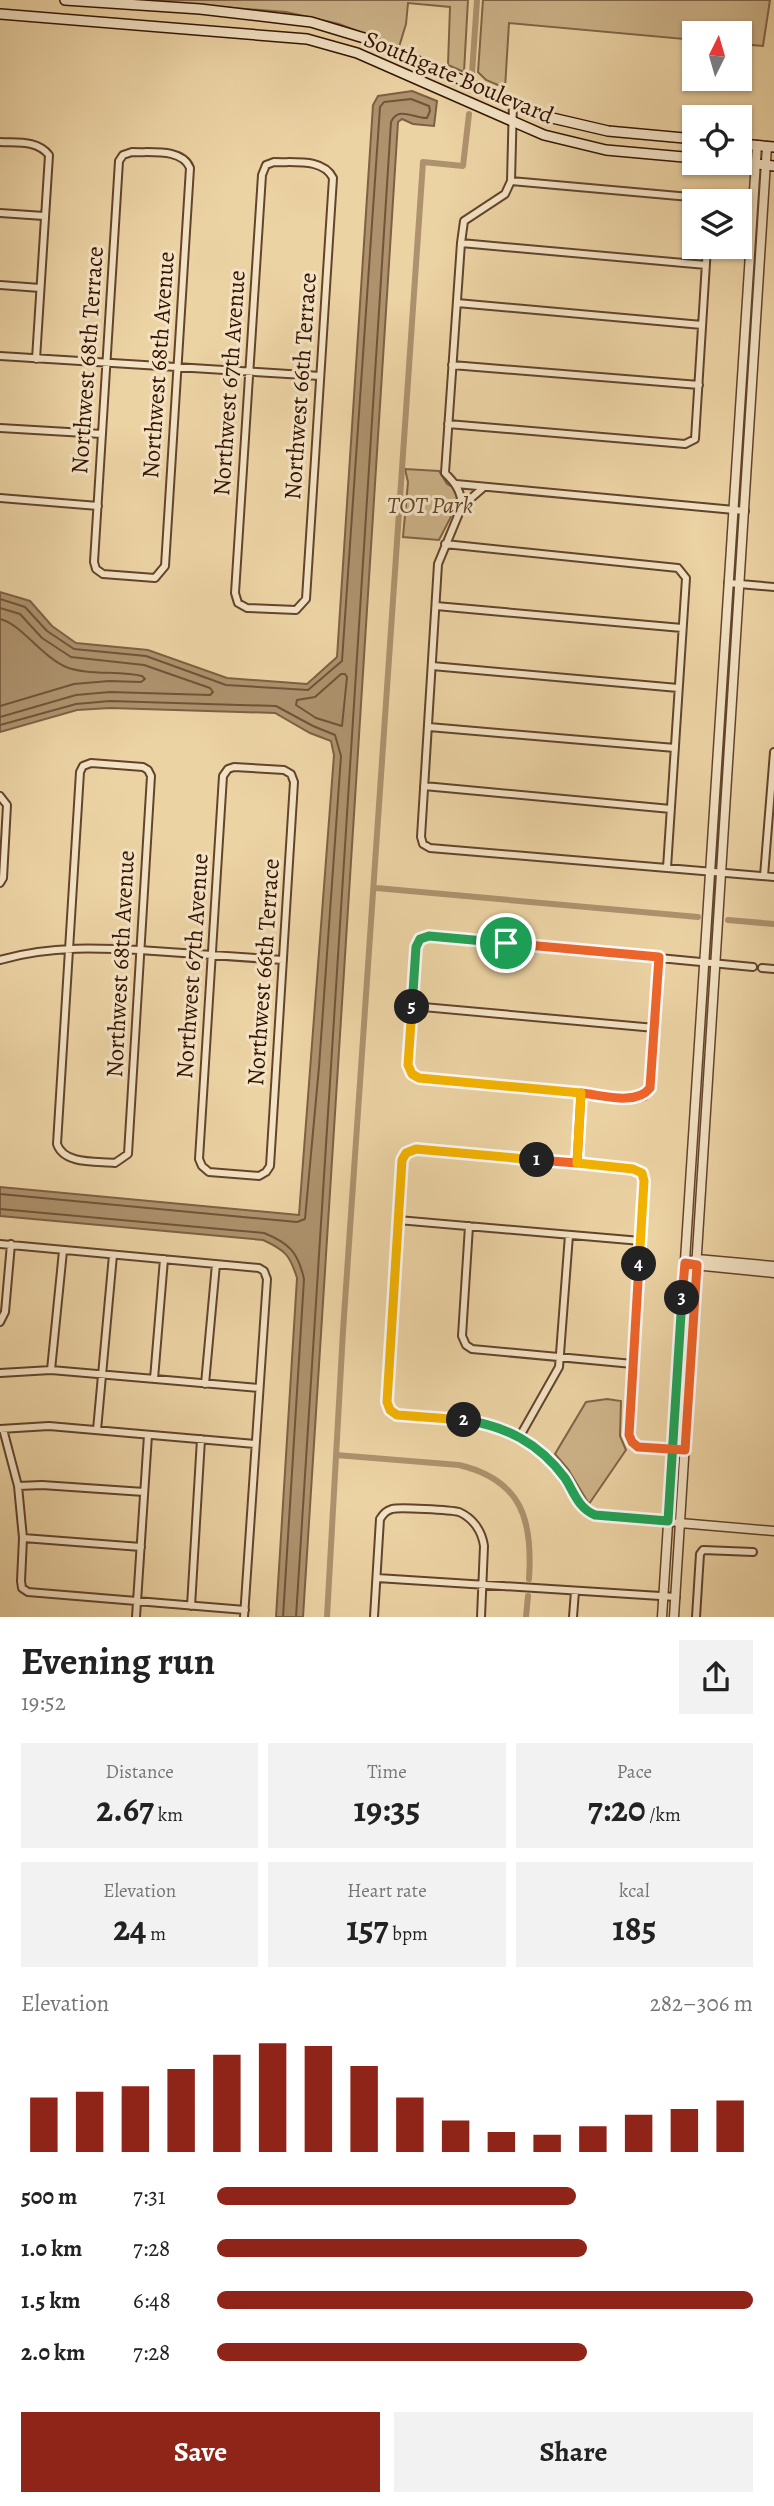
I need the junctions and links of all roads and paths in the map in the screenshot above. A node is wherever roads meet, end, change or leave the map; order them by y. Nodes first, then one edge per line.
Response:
1 (65, 0) edge
2 (0, 14) edge
3 (513, 102) junction
4 (513, 123) junction
5 (682, 138) edge
6 (0, 142) edge
7 (752, 145) edge
8 (757, 145) junction
9 (771, 146) edge
10 (123, 155) joint
11 (682, 157) edge
12 (752, 164) edge
13 (755, 164) junction
14 (266, 165) joint
15 (770, 165) edge
16 (511, 181) junction
17 (682, 196) edge
18 (0, 213) edge
19 (44, 216) junction
20 (461, 243) junction
21 (707, 259) edge
22 (706, 265) junction
23 (0, 285) edge
24 (40, 288) junction
25 (457, 303) junction
26 (702, 325) junction
27 (0, 356) edge
28 (36, 359) junction
29 (106, 363) junction
30 (452, 365) junction
31 (177, 368) junction
32 (249, 372) junction
33 (320, 376) junction
34 (699, 385) junction
35 (448, 424) junction
36 (0, 428) edge
37 (102, 434) junction
38 (456, 484) junction
39 (484, 487) junction
40 (0, 498) edge
41 (98, 506) junction
42 (462, 506) junction
43 (733, 510) junction
44 (745, 511) junction
45 (445, 544) junction
46 (96, 569) joint
47 (728, 583) junction
48 (740, 584) junction
49 (774, 587) edge
50 (302, 605) joint
51 (436, 606) junction
52 (682, 628) junction
53 (432, 666) junction
54 (678, 688) junction
55 (429, 727) junction
56 (675, 748) junction
57 (774, 752) edge
58 (228, 769) joint
59 (424, 786) junction
60 (2, 798) edge
61 (772, 804) edge
62 (671, 809) junction
63 (667, 868) junction
64 (710, 872) junction
65 (722, 873) junction
66 (764, 876) junction
67 (774, 877) edge
68 (0, 883) edge
69 (69, 948) junction
70 (141, 950) junction
71 (212, 954) junction
72 (659, 957) junction
73 (0, 960) edge
74 (283, 960) junction
75 (704, 961) junction
76 (716, 963) junction
77 (753, 967) dead end
78 (762, 968) dead end
79 (774, 969) edge
80 (412, 1006) junction
81 (654, 1028) junction
82 (581, 1093) junction
83 (577, 1163) junction
84 (267, 1172) joint
85 (398, 1220) junction
86 (469, 1226) junction
87 (569, 1235) junction
88 (640, 1241) junction
89 (0, 1244) edge
90 (11, 1244) junction
91 (63, 1251) junction
92 (113, 1255) junction
93 (164, 1259) junction
94 (697, 1262) junction
95 (685, 1263) junction
96 (216, 1264) junction
97 (774, 1266) edge
98 (774, 1273) edge
99 (2, 1320) edge
100 (561, 1358) junction
101 (633, 1364) junction
102 (51, 1370) junction
103 (0, 1373) edge
104 (102, 1376) junction
105 (154, 1380) junction
106 (205, 1384) junction
107 (259, 1388) junction
108 (1, 1429) edge
109 (97, 1430) junction
110 (148, 1435) junction
111 (520, 1436) junction
112 (201, 1439) junction
113 (255, 1444) junction
114 (673, 1449) junction
115 (685, 1450) junction
116 (18, 1486) junction
117 (144, 1492) junction
118 (668, 1521) junction
119 (680, 1523) junction
120 (774, 1531) edge
121 (23, 1538) junction
122 (141, 1547) junction
123 (753, 1552) dead end
124 (377, 1578) junction
125 (483, 1585) junction
126 (575, 1591) junction
127 (664, 1597) junction
128 (676, 1597) junction
129 (137, 1601) junction
130 (191, 1606) junction
131 (245, 1614) edge
132 (136, 1617) edge
133 (374, 1617) edge
134 (481, 1617) edge
135 (573, 1617) edge
136 (662, 1617) edge
137 (674, 1617) edge
138 (696, 1617) edge

1 - 3 main road, Southgate Boulevard
2 - 4 main road, Southgate Boulevard
3 - 4 street
3 - 5 main road, Southgate Boulevard
4 - 11 main road, Southgate Boulevard
4 - 16 street
6 - 19 street
7 - 8 main road
8 - 9 main road
8 - 13 street
9 - 15 street
10 - 29 street, Northwest 68th Terrace
10 - 31 street, Northwest 68th Avenue
12 - 13 main road
13 - 15 main road
13 - 43 street
14 - 32 street, Northwest 67th Avenue
14 - 33 street, Northwest 66th Terrace
15 - 44 street
16 - 17 street
16 - 20 street
18 - 19 street
19 - 24 street
20 - 22 street
20 - 25 street
21 - 22 street
22 - 26 street
23 - 24 street
24 - 28 street
25 - 26 street
25 - 30 street
26 - 34 street
27 - 28 street
28 - 29 street
29 - 31 street
29 - 37 street, Northwest 68th Terrace
30 - 34 street
30 - 35 street
31 - 32 street
31 - 46 street, Northwest 68th Avenue
32 - 33 street
32 - 50 street, Northwest 67th Avenue
33 - 50 street, Northwest 66th Terrace
34 - 35 street
35 - 38 street
36 - 37 street
37 - 41 street, Northwest 68th Terrace
38 - 39 street
38 - 42 street
39 - 42 street
39 - 43 street
40 - 41 street
41 - 46 street, Northwest 68th Terrace
42 - 45 street
43 - 44 street
43 - 47 street
44 - 48 street
45 - 51 street
45 - 52 street
47 - 48 street
47 - 64 street
48 - 49 street
48 - 65 street
51 - 52 street
51 - 53 street
52 - 54 street
53 - 54 street
53 - 55 street
54 - 56 street
55 - 56 street
55 - 59 street
56 - 62 street
57 - 61 street
58 - 71 street, Northwest 67th Avenue
58 - 74 street, Northwest 66th Terrace
59 - 62 street
59 - 63 street
60 - 68 street
61 - 66 street
62 - 63 street
63 - 64 street
64 - 65 street
64 - 75 street
65 - 66 street
65 - 76 street
66 - 67 street
69 - 70 street
69 - 70 street, Northwest 68th Avenue
69 - 70 street, Northwest 68th Avenue
69 - 73 street
70 - 71 street
71 - 74 street
71 - 84 street, Northwest 67th Avenue
72 - 75 street
72 - 80 street
72 - 81 street
74 - 84 street, Northwest 66th Terrace
75 - 76 street
75 - 95 street
76 - 77 street
76 - 94 street
78 - 79 street
80 - 81 street
80 - 82 street
81 - 82 street
82 - 83 street
83 - 85 street
83 - 88 street
85 - 86 street
85 - 111 street
86 - 87 street
86 - 100 street
87 - 88 street
87 - 100 street
88 - 101 street
89 - 90 street
90 - 91 street
90 - 99 street
91 - 92 street
91 - 102 street
92 - 93 street
92 - 104 street
93 - 96 street
93 - 105 street
94 - 95 street
94 - 97 street
94 - 98 street
94 - 115 street
95 - 114 street
96 - 106 street
96 - 107 street
100 - 101 street
100 - 111 street
101 - 114 street
102 - 103 street
102 - 104 street
104 - 105 street
104 - 109 street
105 - 106 street
106 - 107 street
107 - 113 street
108 - 109 street
108 - 116 street
109 - 110 street
110 - 112 street
110 - 117 street
111 - 118 street
112 - 113 street
112 - 130 street
113 - 131 street
114 - 115 street
114 - 118 street
115 - 119 street
116 - 117 street
116 - 121 street
117 - 122 street
118 - 119 street
118 - 127 street
119 - 120 street
119 - 128 street
121 - 122 street
121 - 129 street
122 - 129 street
123 - 138 street
124 - 125 street
124 - 125 street
124 - 133 street
125 - 126 street
125 - 134 street
126 - 127 street
126 - 135 street
127 - 128 street
127 - 136 street
128 - 137 street
129 - 130 street
129 - 132 street
130 - 131 street

